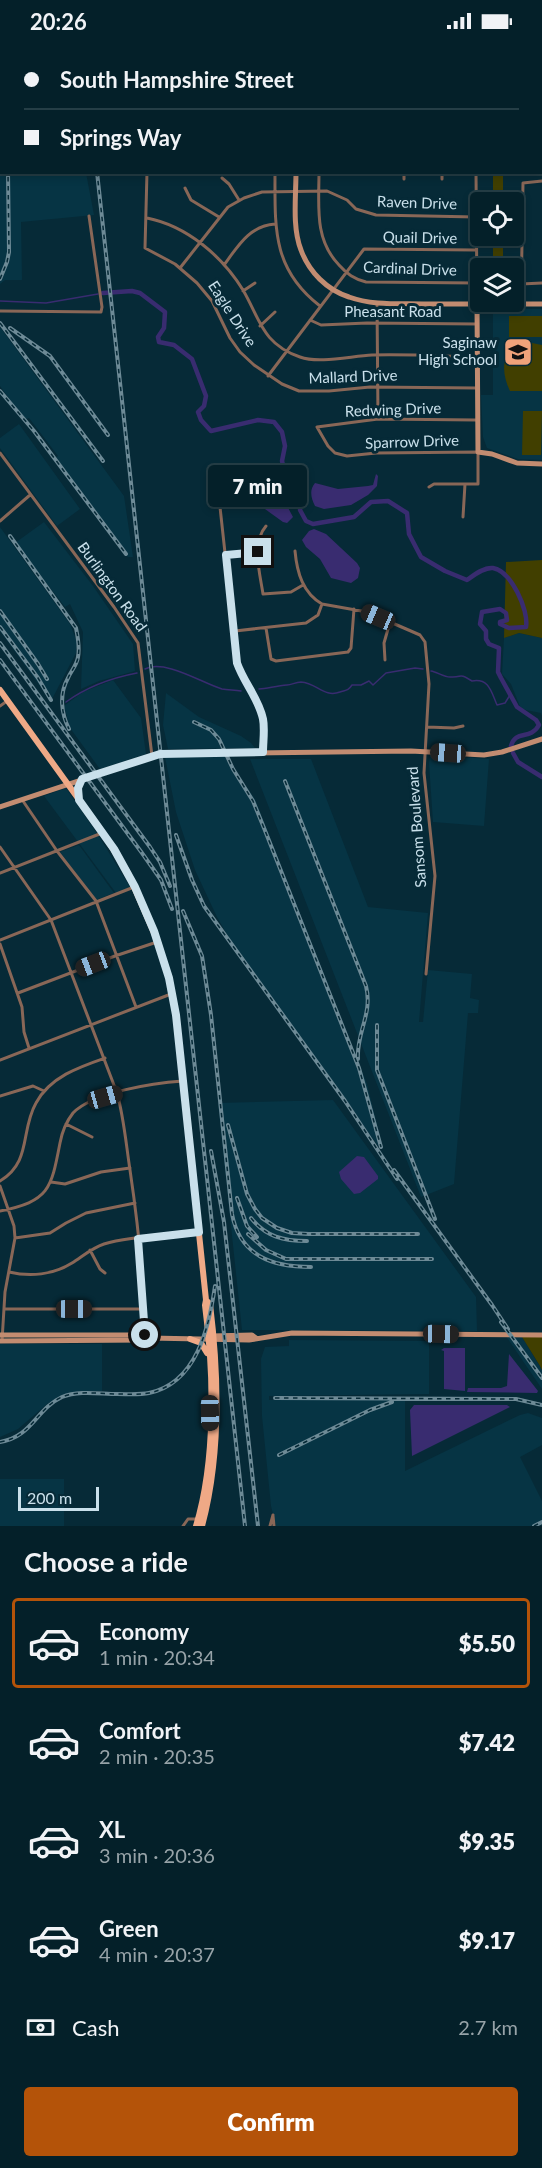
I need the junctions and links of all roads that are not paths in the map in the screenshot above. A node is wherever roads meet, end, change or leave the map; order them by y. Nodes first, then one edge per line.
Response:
1 (147, 174) edge
2 (275, 174) edge
3 (296, 174) edge
4 (319, 174) edge
5 (404, 174) edge
6 (442, 174) edge
7 (476, 174) edge
8 (222, 178) dead end
9 (404, 179) dead end
10 (442, 179) dead end
11 (542, 181) edge
12 (185, 188) dead end
13 (275, 191) junction
14 (296, 191) junction
15 (319, 191) junction
16 (476, 192) edge
17 (239, 200) junction
18 (89, 216) dead end
19 (470, 217) edge
20 (147, 218) junction
21 (219, 218) junction
22 (275, 224) junction
23 (199, 243) junction
24 (476, 246) edge
25 (476, 250) junction
26 (476, 258) edge
27 (522, 258) edge
28 (224, 265) junction
29 (180, 268) junction
30 (345, 273) junction
31 (255, 283) dead end
32 (470, 283) edge
33 (542, 283) edge
34 (524, 284) edge
35 (333, 290) junction
36 (243, 291) junction
37 (377, 303) junction
38 (470, 304) edge
39 (524, 304) edge
40 (542, 304) edge
41 (320, 306) junction
42 (0, 310) edge
43 (275, 312) dead end
44 (477, 312) edge
45 (310, 320) junction
46 (377, 323) junction
47 (477, 324) junction
48 (260, 326) junction
49 (287, 351) junction
50 (378, 355) junction
51 (477, 357) junction
52 (268, 376) junction
53 (378, 387) junction
54 (477, 388) junction
55 (378, 419) junction
56 (478, 420) junction
57 (478, 452) junction
58 (0, 453) edge
59 (347, 456) joint
60 (542, 464) edge
61 (465, 484) junction
62 (429, 487) dead end
63 (30, 495) junction
64 (223, 500) dead end
65 (463, 516) dead end
66 (0, 522) edge
67 (266, 526) dead end
68 (295, 551) dead end
69 (258, 552) junction
70 (226, 555) junction
71 (303, 585) junction
72 (322, 604) junction
73 (354, 609) junction
74 (390, 622) junction
75 (266, 628) junction
76 (235, 631) junction
77 (385, 660) dead end
78 (0, 690) edge
79 (8, 701) junction
80 (0, 706) edge
81 (463, 726) dead end
82 (427, 727) junction
83 (542, 739) edge
84 (426, 751) junction
85 (263, 752) junction
86 (152, 756) junction
87 (82, 779) junction
88 (67, 784) junction
89 (21, 800) junction
90 (79, 800) junction
91 (0, 807) edge
92 (103, 832) junction
93 (0, 848) edge
94 (57, 851) junction
95 (14, 868) junction
96 (0, 873) edge
97 (135, 887) junction
98 (96, 901) junction
99 (51, 920) junction
100 (0, 942) edge
101 (158, 942) junction
102 (115, 956) junction
103 (71, 972) junction
104 (426, 974) dead end
105 (18, 993) junction
106 (172, 994) junction
107 (135, 1007) junction
108 (92, 1024) junction
109 (30, 1049) junction
110 (105, 1058) junction
111 (0, 1060) edge
112 (183, 1081) junction
113 (44, 1091) junction
114 (117, 1093) junction
115 (0, 1096) edge
116 (66, 1124) junction
117 (92, 1137) dead end
118 (130, 1168) junction
119 (0, 1181) edge
120 (51, 1182) junction
121 (0, 1186) edge
122 (135, 1203) junction
123 (9, 1209) junction
124 (0, 1211) edge
125 (199, 1232) junction
126 (15, 1238) junction
127 (138, 1239) junction
128 (90, 1250) junction
129 (9, 1272) junction
130 (105, 1273) dead end
131 (4, 1309) junction
132 (145, 1309) junction
133 (542, 1335) edge
134 (147, 1336) junction
135 (211, 1337) junction
136 (1, 1338) edge
137 (175, 1338) junction
138 (190, 1339) junction
139 (208, 1357) junction
140 (200, 1523) edge
141 (183, 1526) edge

1 - 20 street
2 - 13 street
3 - 14 street
4 - 15 street
5 - 9 street
6 - 10 street
7 - 16 street
8 - 17 street
11 - 27 street
12 - 21 street
13 - 14 street, Raven Drive
13 - 17 street, Raven Drive
13 - 22 street
14 - 15 street, Raven Drive
14 - 35 street
15 - 19 street, Raven Drive
15 - 30 street
17 - 21 street, Raven Drive
18 - 42 street
20 - 23 street
20 - 29 street, Eagle Drive
21 - 23 street, Raven Drive
22 - 28 street
22 - 41 street
23 - 28 street
23 - 29 street, Raven Drive
24 - 25 street
25 - 26 street
25 - 30 street, Quail Drive
28 - 36 street
29 - 52 street, Eagle Drive
30 - 32 street, Cardinal Drive
30 - 35 street
31 - 36 street
33 - 34 street
35 - 37 street
35 - 41 street
36 - 48 street
37 - 38 street
37 - 46 street
39 - 40 street
41 - 45 street
43 - 48 street
44 - 47 street
45 - 46 street, Pheasant Road
45 - 49 street
46 - 47 street, Pheasant Road
46 - 50 street
47 - 51 street
48 - 49 street
49 - 50 street
49 - 52 street
50 - 51 street
50 - 53 street
51 - 54 street
52 - 53 street, Mallard Drive
53 - 54 street, Mallard Drive
53 - 55 street
54 - 56 street
55 - 56 street, Redwing Drive
55 - 59 street, Redwing Drive
56 - 57 street
57 - 59 street, Sparrow Drive
57 - 60 street
57 - 61 street
58 - 63 street, Burlington Road
61 - 62 street
61 - 65 street
63 - 66 street
63 - 86 street, Burlington Road
64 - 70 street
67 - 69 street
68 - 71 street
69 - 70 street
69 - 71 street
70 - 76 street
71 - 72 street
72 - 73 street
72 - 75 street
73 - 74 street
73 - 75 street
74 - 77 street
74 - 82 street, Sansom Boulevard
75 - 76 street
76 - 85 street
78 - 79 main road
79 - 80 street
79 - 88 main road
81 - 82 street
82 - 84 street, Sansom Boulevard
83 - 84 street
84 - 85 street
84 - 104 street, Sansom Boulevard
85 - 86 street
86 - 87 street
87 - 88 street
87 - 90 main road
88 - 89 street
88 - 90 main road
89 - 91 street
89 - 94 street
90 - 92 main road
92 - 94 street
92 - 97 main road
93 - 95 street
94 - 95 street
94 - 98 street
95 - 96 street
95 - 99 street
97 - 98 street
97 - 101 main road
98 - 99 street
98 - 102 street
99 - 100 street
99 - 103 street
100 - 105 street
101 - 102 street
101 - 106 main road
102 - 103 street
102 - 107 street
103 - 105 street
103 - 108 street
105 - 109 street
106 - 107 street
106 - 112 main road
107 - 108 street
108 - 109 street
108 - 110 street
109 - 111 street
110 - 113 street
110 - 114 street
112 - 114 street
112 - 125 main road
113 - 115 street
113 - 119 street
114 - 116 street
114 - 118 street
116 - 117 street
116 - 120 street
118 - 120 street
118 - 122 street
120 - 123 street
121 - 123 street
122 - 126 street
122 - 127 street
123 - 124 street
123 - 126 street
125 - 127 street
125 - 135 main road
126 - 129 street
127 - 128 street
127 - 132 street
128 - 129 street
128 - 130 street
129 - 131 street
131 - 132 street
131 - 136 street
132 - 134 street
133 - 135 street
134 - 136 street
134 - 137 street
135 - 137 street
135 - 138 street
135 - 139 main road
135 - 140 main road
137 - 138 street
138 - 139 main road
139 - 140 main road
140 - 141 street

